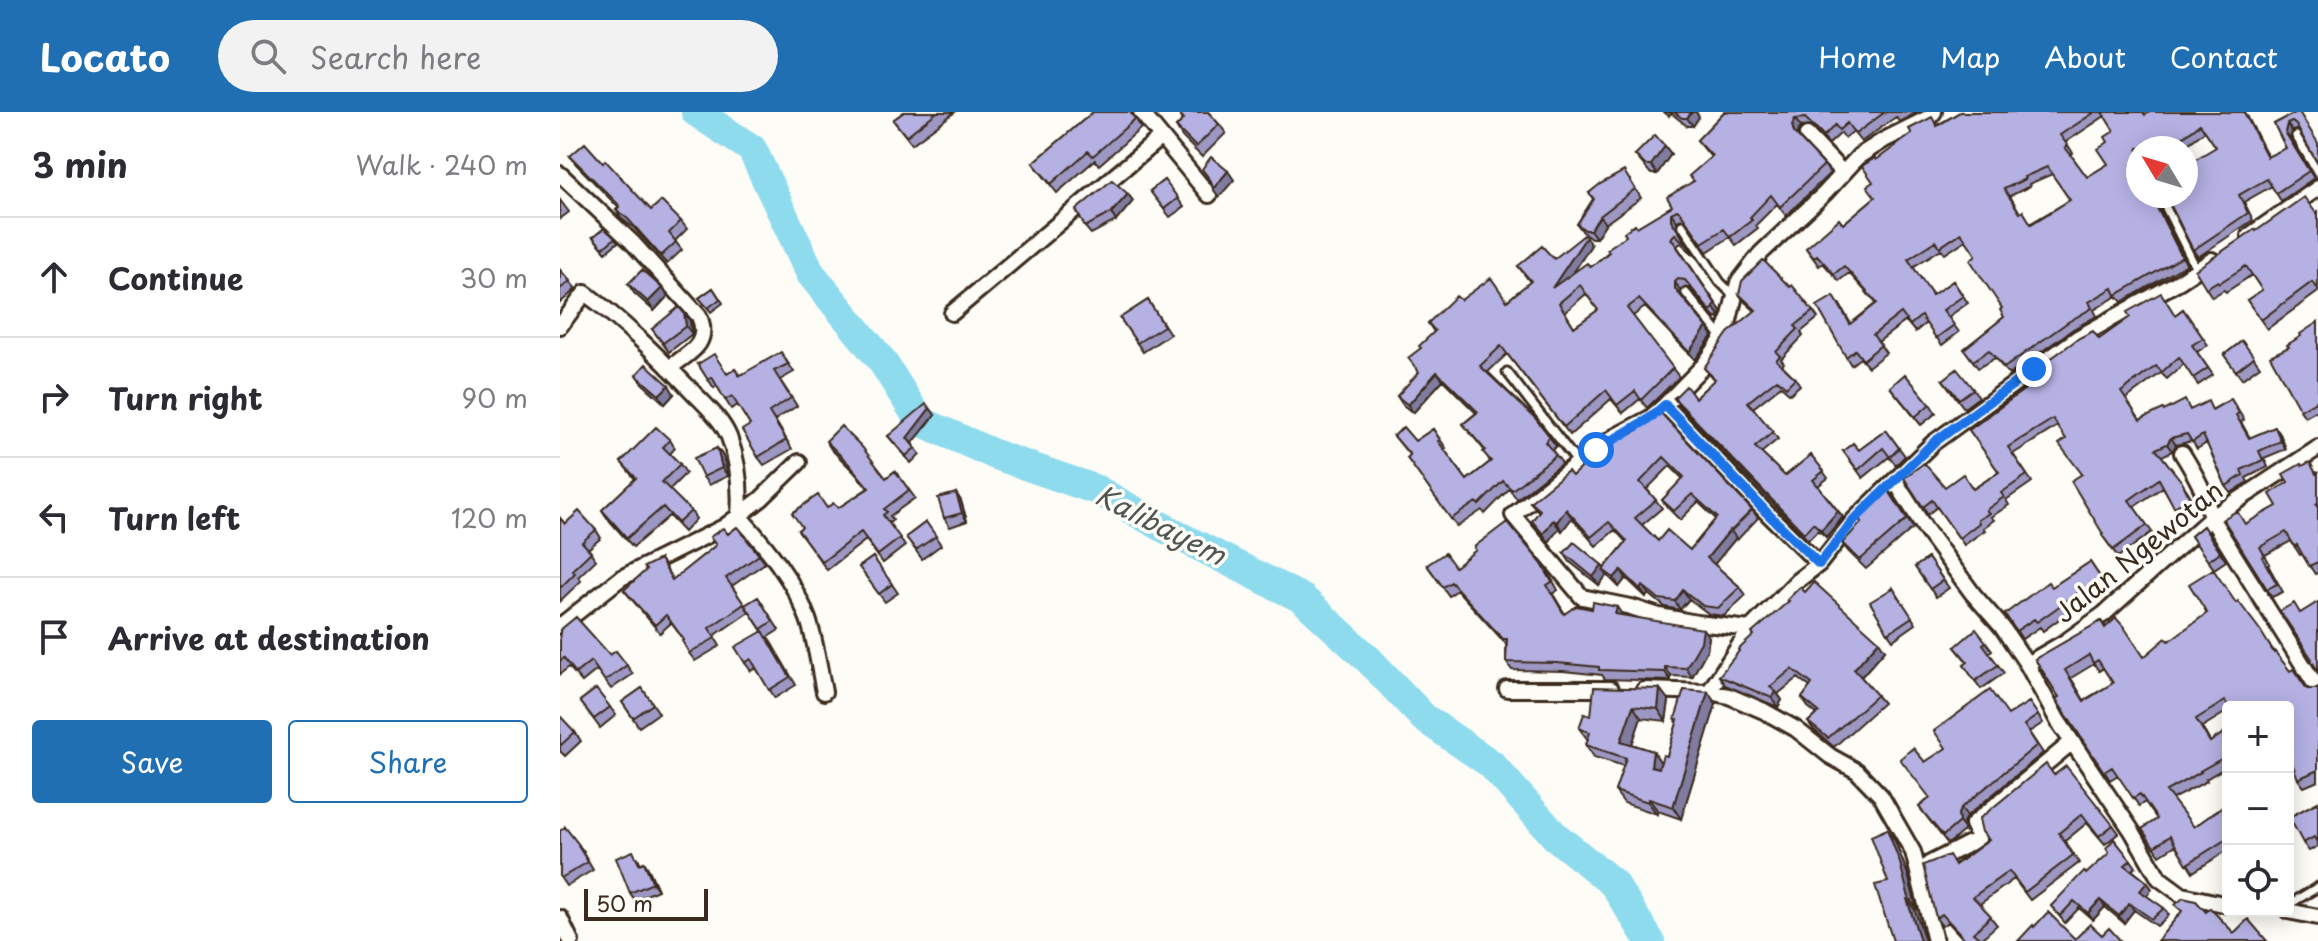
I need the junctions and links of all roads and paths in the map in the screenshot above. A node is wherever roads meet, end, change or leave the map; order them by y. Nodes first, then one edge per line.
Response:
1 (1141, 112) edge
2 (1934, 112) edge
3 (1807, 135) dead end
4 (2296, 136) edge
5 (1161, 137) junction
6 (1843, 173) junction
7 (2318, 173) edge
8 (560, 174) edge
9 (2318, 188) edge
10 (1209, 195) edge
11 (2166, 208) edge
12 (1682, 225) edge
13 (2197, 270) junction
14 (1686, 293) edge
15 (1734, 296) junction
16 (952, 313) dead end
17 (560, 326) edge
18 (1723, 338) junction
19 (669, 368) junction
20 (1507, 372) dead end
21 (1665, 405) junction
22 (2318, 448) edge
23 (2182, 453) dead end
24 (799, 462) dead end
25 (1578, 463) junction
26 (1895, 481) junction
27 (739, 516) junction
28 (2211, 518) junction
29 (1819, 564) junction
30 (560, 626) edge
31 (1750, 629) junction
32 (2027, 664) junction
33 (1507, 689) dead end
34 (2318, 689) edge
35 (824, 692) dead end
36 (1709, 692) junction
37 (2072, 742) junction
38 (1917, 867) junction
39 (2318, 887) edge
40 (2222, 904) edge
41 (2294, 904) edge
42 (2294, 910) edge
43 (2318, 917) edge
44 (560, 918) edge
45 (571, 941) edge
46 (1935, 941) edge

1 - 5 street
2 - 6 street
3 - 6 street
4 - 7 lane
5 - 10 street
5 - 16 street
6 - 15 street
8 - 19 street
9 - 13 street
11 - 13 lane
12 - 15 lane
13 - 26 street
14 - 18 lane
15 - 18 street
17 - 19 street
18 - 21 street
19 - 27 street
20 - 25 lane
21 - 25 street
21 - 29 street
22 - 28 street, Jalan Ngewotan
23 - 28 street
24 - 27 street
25 - 31 street
26 - 29 street
26 - 32 street
27 - 30 street
27 - 35 street
28 - 32 street, Jalan Ngewotan
28 - 34 street
29 - 31 street
31 - 36 street
32 - 37 street
33 - 36 street
36 - 38 street
37 - 38 street
37 - 40 street
38 - 46 street
39 - 41 lane
42 - 43 street
44 - 45 street

